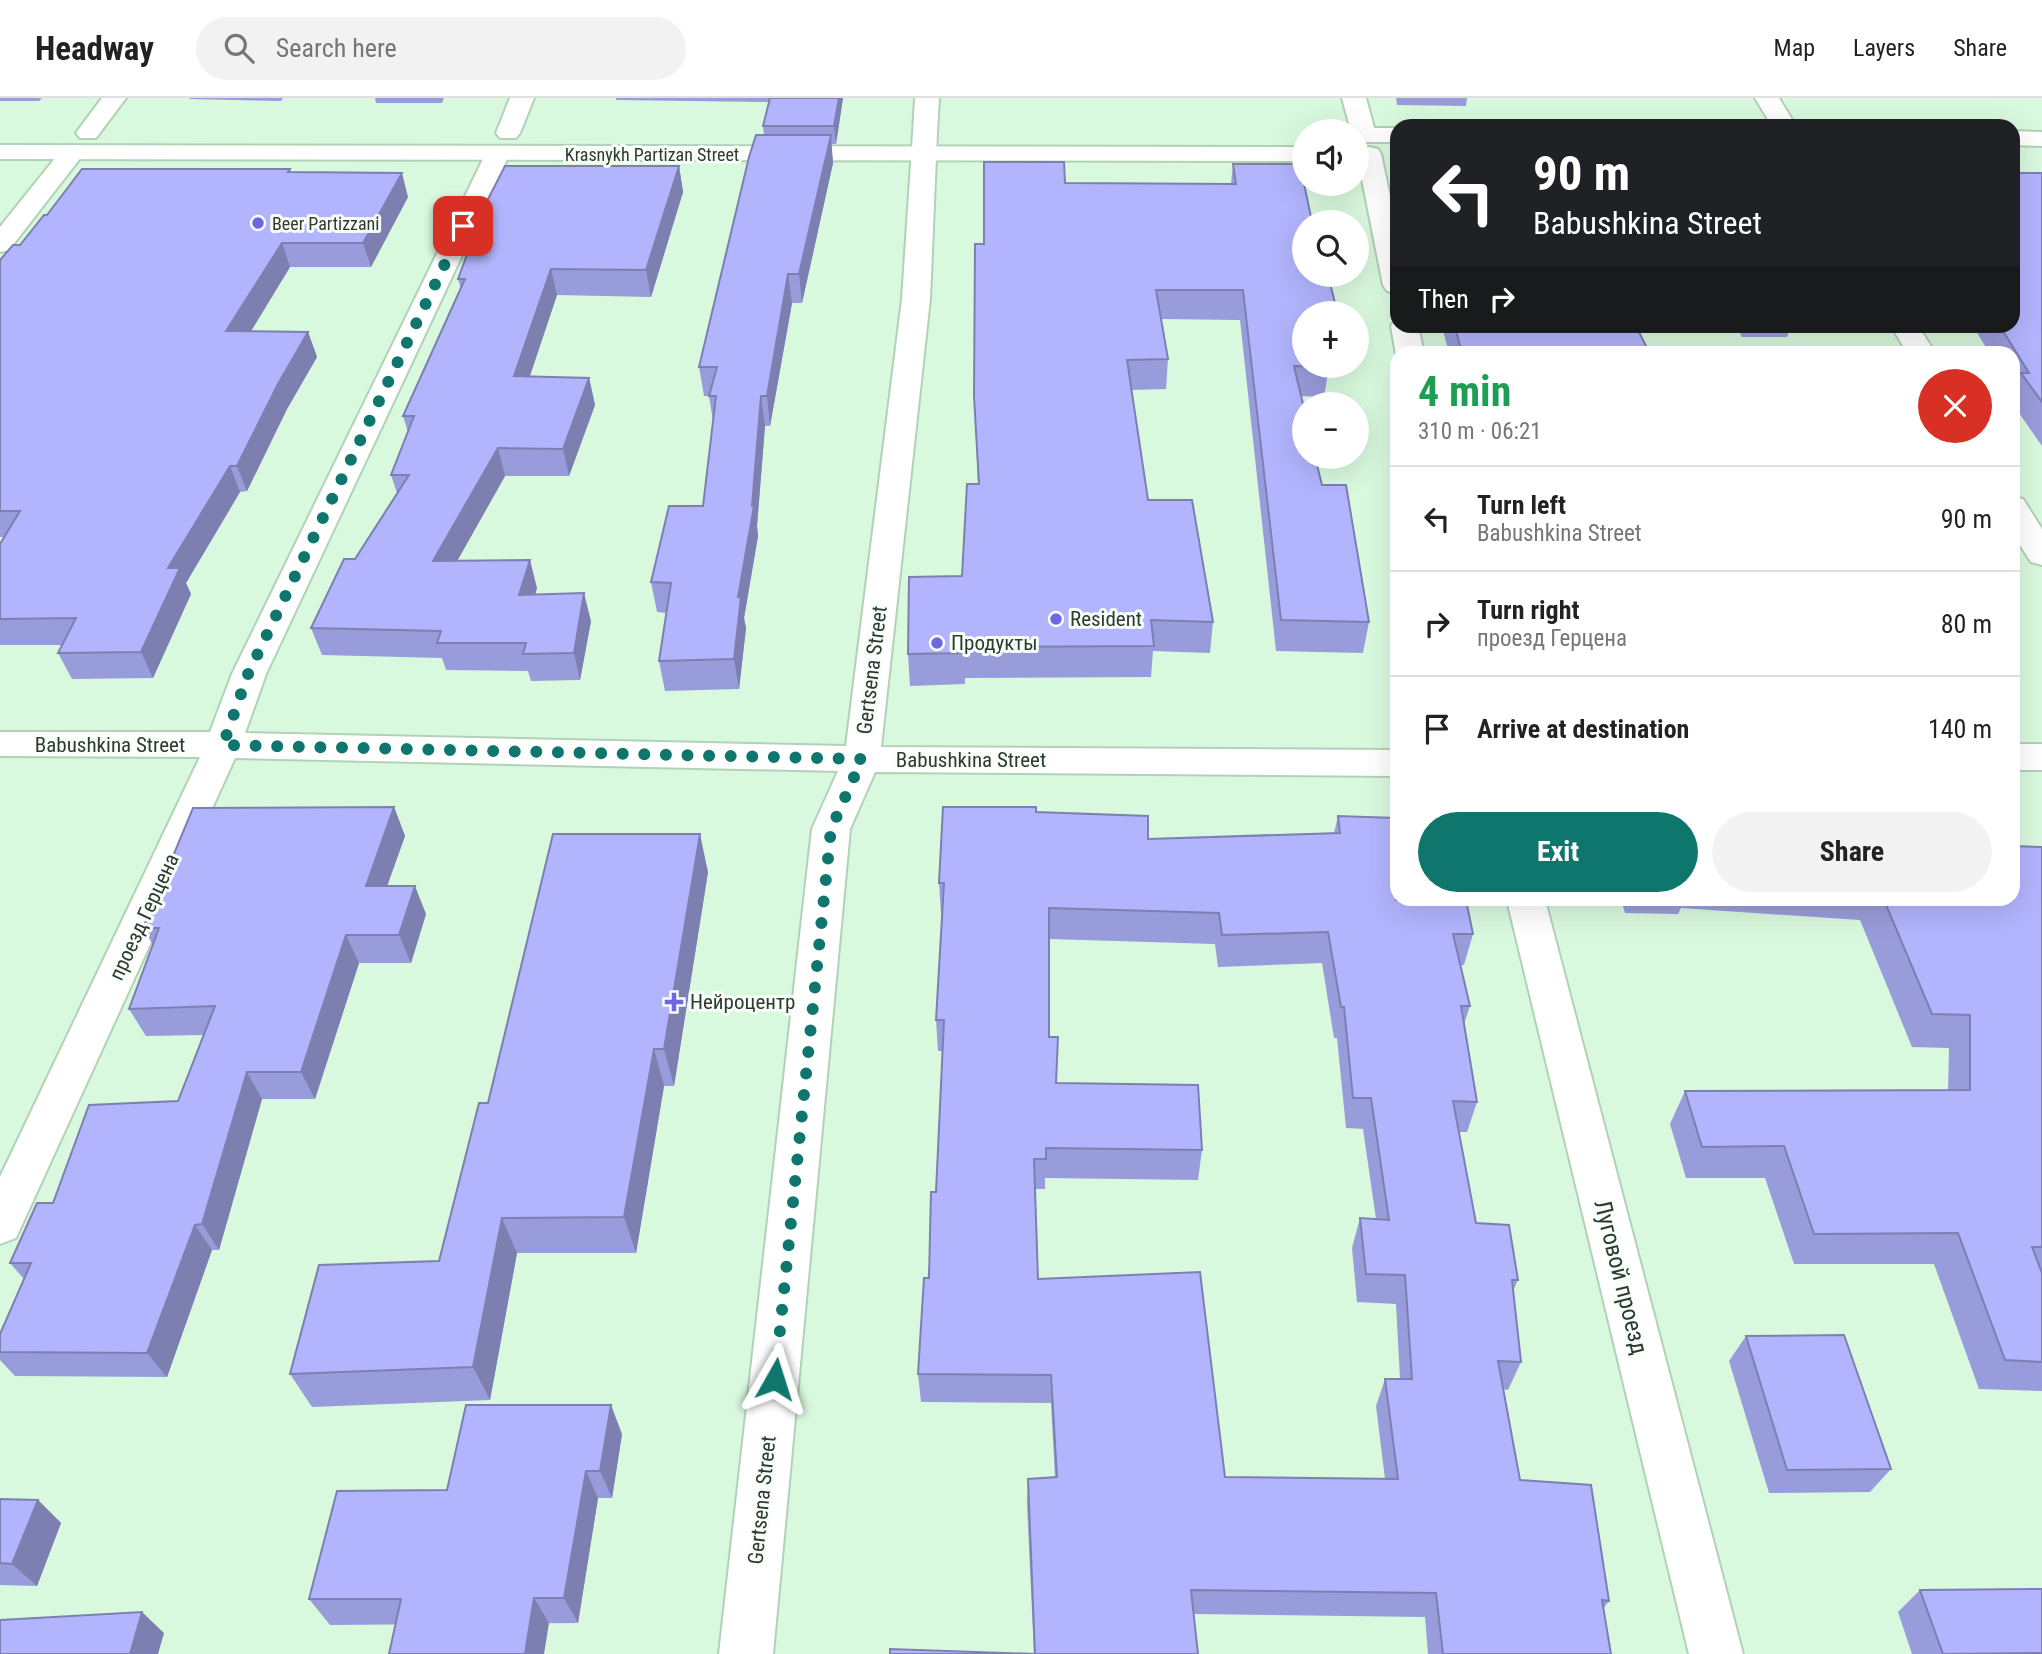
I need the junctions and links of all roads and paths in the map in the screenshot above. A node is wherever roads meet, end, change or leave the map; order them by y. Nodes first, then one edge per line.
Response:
1 (114, 98) edge
2 (522, 98) edge
3 (927, 98) edge
4 (1354, 98) edge
5 (1767, 98) edge
6 (1357, 119) edge
7 (1780, 119) edge
8 (0, 133) edge
9 (1292, 135) edge
10 (1390, 137) edge
11 (2020, 138) edge
12 (2042, 138) edge
13 (81, 142) junction
14 (1369, 142) edge
15 (503, 143) junction
16 (924, 144) junction
17 (1369, 146) edge
18 (0, 152) edge
19 (1390, 152) edge
20 (1292, 154) edge
21 (2020, 155) edge
22 (2042, 155) edge
23 (1369, 176) edge
24 (0, 244) edge
25 (1390, 261) edge
26 (2020, 519) edge
27 (2042, 555) edge
28 (0, 744) edge
29 (223, 745) junction
30 (2020, 757) edge
31 (2042, 757) edge
32 (862, 759) junction
33 (1390, 763) edge
34 (1528, 906) edge
35 (0, 1224) edge
36 (746, 1654) edge
37 (1716, 1654) edge

1 - 13 main road
2 - 15 main road, проезд Герцена
3 - 16 main road, Gertsena Street
4 - 6 main road
5 - 7 main road
8 - 13 main road, Krasnykh Partizan Street
9 - 16 main road, Krasnykh Partizan Street
10 - 14 main road
11 - 12 main road
13 - 15 main road, Krasnykh Partizan Street
13 - 18 main road, Krasnykh Partizan Street
13 - 24 main road
15 - 16 main road, Krasnykh Partizan Street
15 - 29 main road, проезд Герцена
16 - 20 main road, Krasnykh Partizan Street
16 - 32 main road, Gertsena Street
17 - 19 main road
21 - 22 main road
23 - 25 main road
26 - 27 main road
28 - 29 main road, Babushkina Street
29 - 32 main road, Babushkina Street
29 - 35 main road, проезд Герцена
30 - 31 main road
32 - 33 main road, Babushkina Street
32 - 36 main road, Gertsena Street
34 - 37 main road, Луговой проезд

